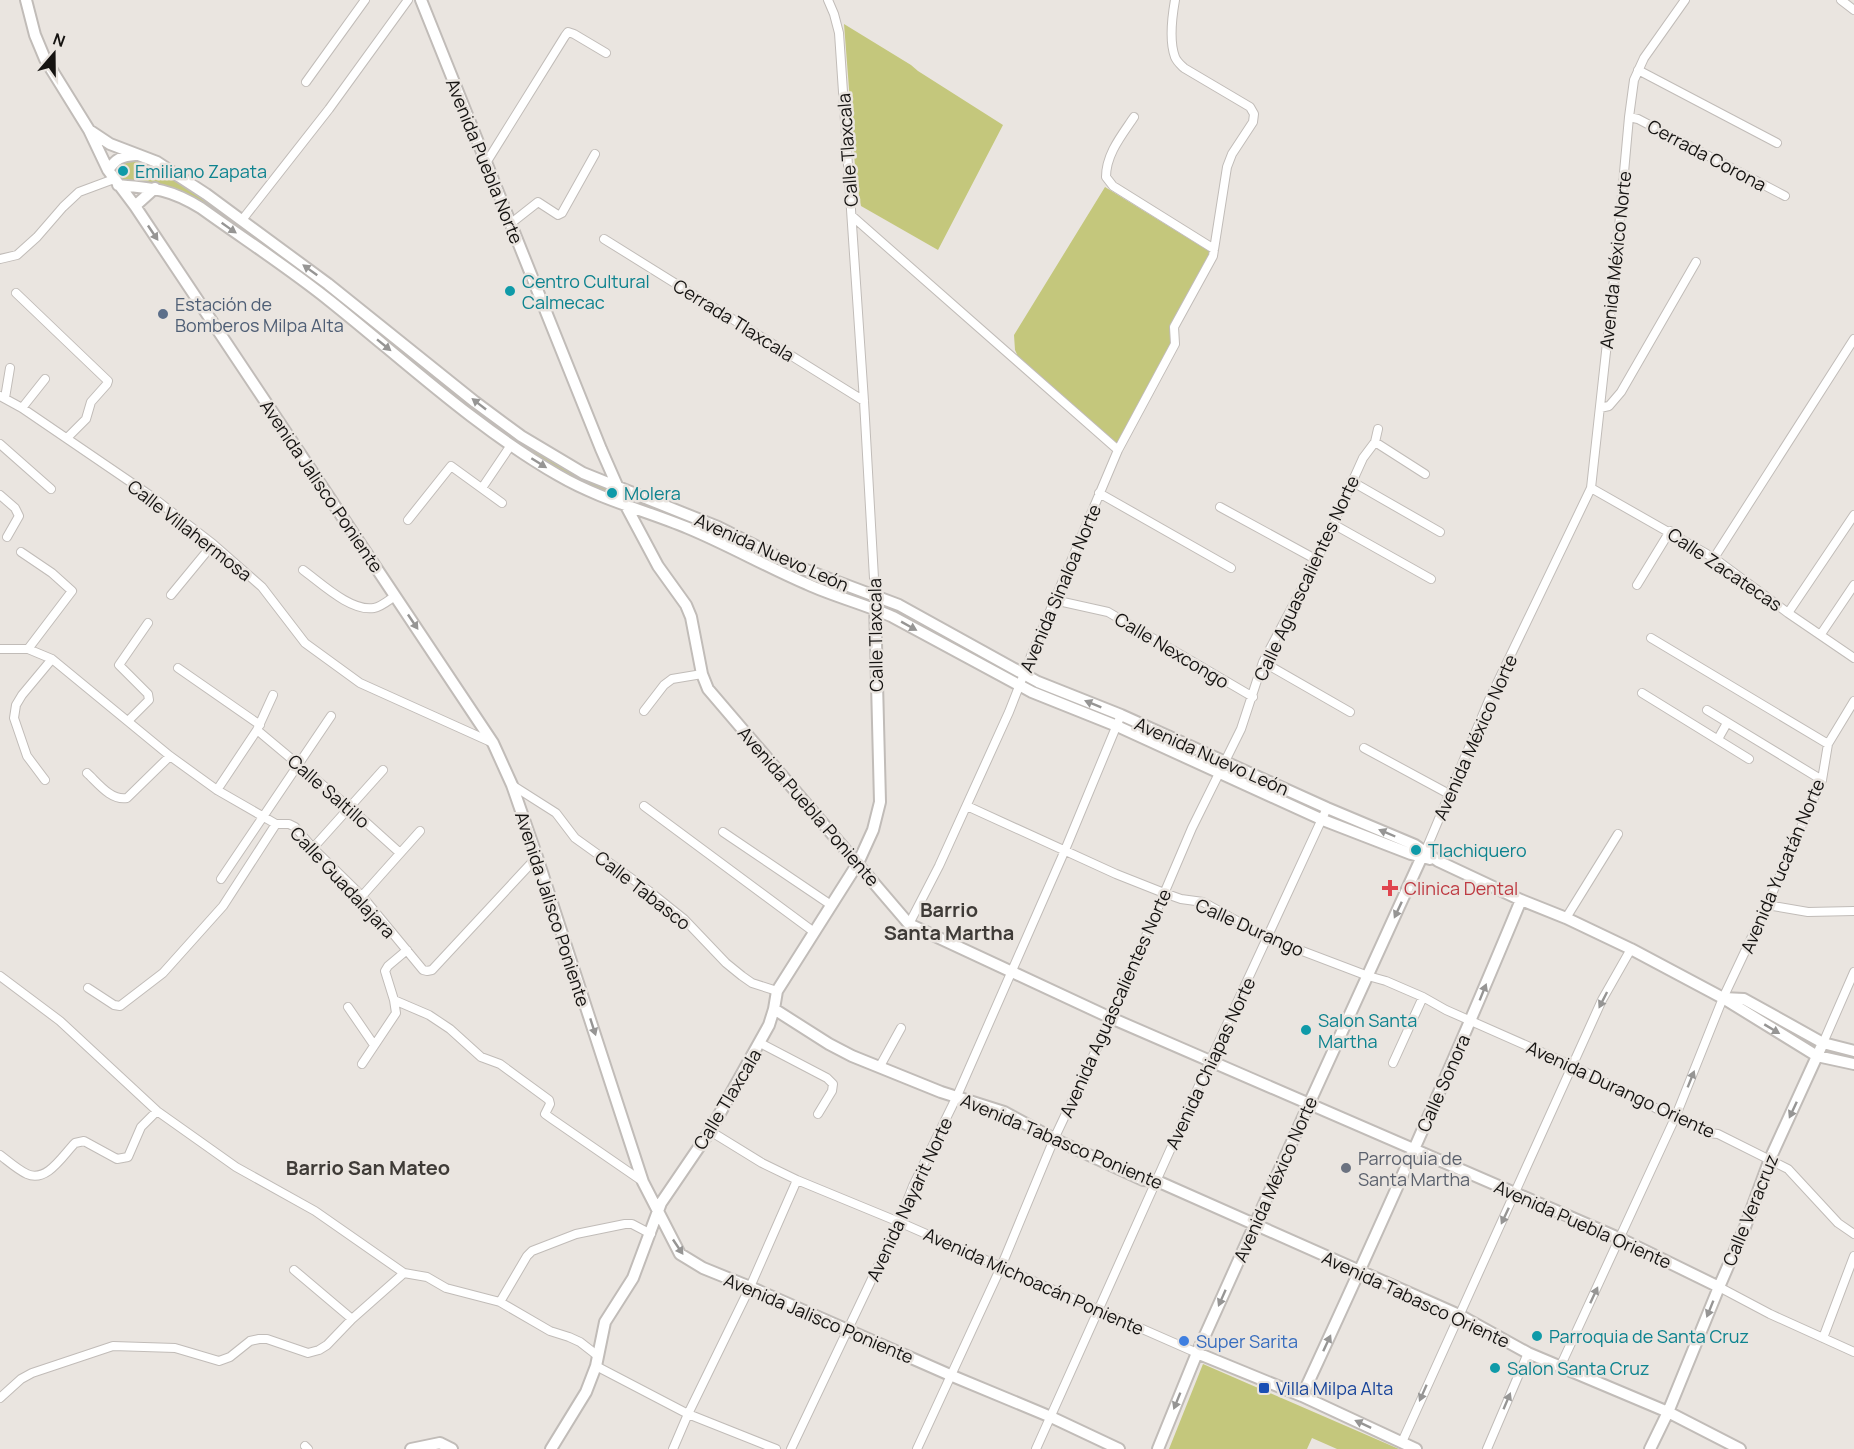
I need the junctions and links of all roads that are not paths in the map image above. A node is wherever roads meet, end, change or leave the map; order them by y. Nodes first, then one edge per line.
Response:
1 (26, 0) edge
2 (365, 0) edge
3 (408, 0) edge
4 (421, 0) edge
5 (828, 0) edge
6 (1176, 0) edge
7 (1684, 0) edge
8 (1841, 0) edge
9 (1854, 10) edge
10 (606, 53) dead end
11 (1638, 70) junction
12 (306, 82) dead end
13 (1134, 117) dead end
14 (1629, 117) junction
15 (89, 130) junction
16 (1777, 143) dead end
17 (595, 154) dead end
18 (138, 155) junction
19 (486, 163) junction
20 (113, 178) junction
21 (155, 188) junction
22 (1785, 196) dead end
23 (135, 206) junction
24 (852, 216) junction
25 (242, 220) junction
26 (510, 224) junction
27 (604, 239) dead end
28 (1214, 252) junction
29 (0, 259) edge
30 (1696, 262) dead end
31 (16, 293) dead end
32 (1854, 339) edge
33 (10, 368) dead end
34 (45, 378) dead end
35 (2, 397) edge
36 (864, 401) junction
37 (22, 408) junction
38 (1600, 408) junction
39 (1377, 429) dead end
40 (67, 438) junction
41 (1375, 442) junction
42 (0, 444) edge
43 (511, 445) junction
44 (1118, 450) junction
45 (1425, 474) dead end
46 (1351, 481) junction
47 (482, 488) junction
48 (618, 488) junction
49 (1591, 488) junction
50 (51, 489) dead end
51 (1100, 493) junction
52 (0, 495) edge
53 (502, 503) dead end
54 (626, 506) junction
55 (1220, 507) dead end
56 (1854, 515) edge
57 (408, 520) dead end
58 (1333, 524) junction
59 (1670, 531) junction
60 (1440, 532) dead end
61 (7, 537) dead end
62 (213, 544) junction
63 (21, 552) dead end
64 (1714, 558) junction
65 (1317, 560) junction
66 (1230, 568) dead end
67 (303, 570) dead end
68 (1431, 579) dead end
69 (1636, 585) dead end
70 (1854, 585) edge
71 (171, 595) dead end
72 (395, 596) junction
73 (875, 596) junction
74 (1054, 600) junction
75 (874, 608) junction
76 (1788, 613) junction
77 (148, 623) dead end
78 (1821, 634) junction
79 (1651, 638) dead end
80 (0, 649) edge
81 (28, 649) junction
82 (1854, 658) edge
83 (52, 659) junction
84 (1263, 662) junction
85 (178, 668) dead end
86 (702, 674) junction
87 (1023, 675) junction
88 (1019, 686) junction
89 (1642, 693) dead end
90 (273, 695) dead end
91 (1252, 697) junction
92 (1854, 701) edge
93 (1707, 710) dead end
94 (644, 711) dead end
95 (1350, 712) dead end
96 (1121, 715) junction
97 (331, 716) dead end
98 (128, 721) junction
99 (1727, 723) junction
100 (1117, 726) junction
101 (258, 728) junction
102 (1718, 740) junction
103 (493, 743) junction
104 (1828, 744) junction
105 (1364, 748) dead end
106 (170, 756) junction
107 (1749, 759) dead end
108 (297, 764) junction
109 (1222, 768) junction
110 (382, 770) dead end
111 (87, 773) dead end
112 (45, 780) dead end
113 (1822, 780) junction
114 (512, 785) junction
115 (218, 790) junction
116 (1449, 794) junction
117 (644, 806) dead end
118 (966, 806) junction
119 (349, 807) junction
120 (1327, 808) junction
121 (262, 818) junction
122 (1323, 820) junction
123 (276, 824) junction
124 (420, 831) dead end
125 (723, 832) dead end
126 (1618, 834) dead end
127 (313, 848) junction
128 (1065, 850) junction
129 (400, 853) junction
130 (1424, 854) junction
131 (537, 857) junction
132 (858, 863) junction
133 (221, 879) dead end
134 (1164, 893) junction
135 (362, 896) junction
136 (1521, 900) junction
137 (831, 905) junction
138 (1767, 905) junction
139 (1854, 911) edge
140 (1566, 918) junction
141 (909, 924) junction
142 (814, 932) junction
143 (1268, 938) junction
144 (1631, 949) junction
145 (407, 950) junction
146 (1011, 972) junction
147 (1854, 972) edge
148 (0, 976) edge
149 (1368, 976) junction
150 (88, 988) dead end
151 (777, 991) junction
152 (1422, 997) junction
153 (1723, 998) junction
154 (394, 1000) junction
155 (348, 1007) dead end
156 (774, 1009) junction
157 (1111, 1018) junction
158 (1471, 1021) junction
159 (900, 1028) dead end
160 (760, 1043) junction
161 (1823, 1043) junction
162 (374, 1045) junction
163 (1854, 1051) edge
164 (1818, 1056) junction
165 (1210, 1061) junction
166 (1393, 1063) dead end
167 (362, 1064) dead end
168 (1854, 1064) edge
169 (880, 1066) junction
170 (1573, 1066) junction
171 (957, 1096) junction
172 (1309, 1104) junction
173 (157, 1111) junction
174 (818, 1114) dead end
175 (1675, 1118) junction
176 (710, 1131) junction
177 (1054, 1139) junction
178 (1413, 1148) junction
179 (0, 1155) edge
180 (1770, 1159) junction
181 (797, 1180) junction
182 (1156, 1181) junction
183 (643, 1182) junction
184 (1516, 1192) junction
185 (658, 1213) junction
186 (899, 1222) junction
187 (1254, 1226) junction
188 (651, 1234) junction
189 (1854, 1234) edge
190 (1620, 1239) junction
191 (1854, 1256) edge
192 (1001, 1267) junction
193 (294, 1270) dead end
194 (1361, 1270) junction
195 (404, 1273) junction
196 (750, 1287) junction
197 (1719, 1287) junction
198 (500, 1302) junction
199 (1099, 1309) junction
200 (1459, 1315) junction
201 (352, 1319) junction
202 (848, 1330) junction
203 (1823, 1338) junction
204 (1854, 1352) edge
205 (1197, 1353) junction
206 (1528, 1353) junction
207 (597, 1361) junction
208 (1560, 1367) junction
209 (950, 1375) junction
210 (1302, 1396) junction
211 (0, 1398) edge
212 (1668, 1412) junction
213 (688, 1414) junction
214 (1051, 1417) junction
215 (1402, 1442) junction
216 (411, 1449) edge
217 (452, 1449) edge
218 (552, 1449) edge
219 (673, 1449) edge
220 (776, 1449) edge
221 (791, 1449) edge
222 (917, 1449) edge
223 (1036, 1449) edge
224 (1119, 1449) edge
225 (1158, 1449) edge
226 (1416, 1449) edge
227 (1487, 1449) edge
228 (1650, 1449) edge
229 (1740, 1449) edge

1 - 15 street, Avenida Jalisco Poniente
2 - 12 street
3 - 25 street
4 - 19 street, Avenida Puebla Norte
5 - 24 street, Calle Tlaxcala
6 - 28 street
7 - 11 street, Avenida México Norte
8 - 9 street
10 - 19 street
11 - 14 street, Avenida México Norte
11 - 16 street
13 - 28 street
14 - 22 street, Cerrada Corona
14 - 38 street, Avenida México Norte
15 - 18 street, Avenida Nuevo León
15 - 20 street, Avenida Jalisco Poniente
17 - 26 street
18 - 20 street
18 - 25 street, Avenida Nuevo León
19 - 26 street, Avenida Puebla Norte
20 - 21 street, Avenida Nuevo León
20 - 23 street, Avenida Jalisco Poniente
20 - 29 street
21 - 23 street
21 -> 43 street, Avenida Nuevo León
23 -> 72 street, Avenida Jalisco Poniente
24 - 36 street, Calle Tlaxcala
24 - 44 street
48 -> 25 street, Avenida Nuevo León
26 - 48 street, Avenida Puebla Norte
27 - 36 street, Cerrada Tlaxcala
28 - 44 street, Avenida Sinaloa Norte
30 - 38 street
31 - 40 street
32 - 64 street
33 - 35 street
34 - 37 street
35 - 37 street, Calle Villahermosa
36 - 73 street, Calle Tlaxcala
37 - 40 street, Calle Villahermosa
38 - 49 street, Avenida México Norte
39 - 41 street, Calle Aguascalientes Norte
40 - 62 street, Calle Villahermosa
41 - 45 street
41 - 46 street, Calle Aguascalientes Norte
42 - 50 street
43 - 47 street
43 -> 54 street, Avenida Nuevo León
44 - 51 street, Avenida Sinaloa Norte
46 - 58 street, Calle Aguascalientes Norte
46 - 60 street
47 - 53 street
47 - 57 street
48 - 54 street, Avenida Puebla Poniente
48 - 73 street, Avenida Nuevo León
49 - 59 street, Calle Zacatecas
49 - 116 street, Avenida México Norte
51 - 66 street
51 - 74 street, Avenida Sinaloa Norte
52 - 61 street
54 - 75 street, Avenida Nuevo León
54 - 86 street, Avenida Puebla Poniente
55 - 65 street
56 - 76 street
58 - 65 street, Calle Aguascalientes Norte
58 - 68 street
59 - 64 street, Calle Zacatecas
59 - 69 street
62 - 71 street
62 - 103 street, Calle Villahermosa
63 - 81 street
64 - 76 street, Calle Zacatecas
65 - 84 street, Calle Aguascalientes Norte
67 - 72 street
70 - 78 street
72 -> 103 street, Avenida Jalisco Poniente
73 - 75 street, Calle Tlaxcala
73 - 87 street, Avenida Nuevo León
74 - 87 street, Avenida Sinaloa Norte
74 - 91 street, Calle Nexcongo
75 -> 88 street, Avenida Nuevo León
75 - 132 street, Calle Tlaxcala
76 - 78 street, Calle Zacatecas
77 - 98 street
78 - 82 street, Calle Zacatecas
79 - 104 street
80 - 81 street, Calle Guadalajara
81 - 83 street, Calle Guadalajara
83 - 98 street, Calle Guadalajara
83 - 112 street
84 - 91 street, Calle Aguascalientes Norte
84 - 95 street
85 - 101 street, Calle Saltillo
86 - 94 street
86 - 132 street, Avenida Puebla Poniente
87 - 88 street, Avenida Sinaloa Norte
96 -> 87 street, Avenida Nuevo León
88 - 100 street, Avenida Nuevo León
88 - 118 street, Avenida Sinaloa Norte
89 - 102 street
90 - 101 street
91 - 109 street, Calle Aguascalientes Norte
92 - 104 street, Avenida Yucatán Norte
93 - 99 street
96 - 100 street, Avenida Nayarit Norte
96 - 109 street, Avenida Nuevo León
97 - 108 street
98 - 106 street, Calle Guadalajara
99 - 102 street
99 - 113 street
100 - 109 street, Avenida Nuevo León
100 - 128 street, Avenida Nayarit Norte
101 - 108 street, Calle Saltillo
101 - 115 street
102 - 107 street
103 - 114 street, Avenida Jalisco Poniente
104 - 113 street, Avenida Yucatán Norte
105 - 116 street
106 - 111 street
106 - 115 street, Calle Guadalajara
108 - 119 street, Calle Saltillo
108 - 121 street
109 - 120 street, Avenida Nuevo León
109 - 122 street, Avenida Nuevo León
109 - 134 street, Avenida Aguascalientes Norte
110 - 119 street
113 - 138 street, Avenida Yucatán Norte
114 - 131 street, Avenida Jalisco Poniente
114 - 151 street, Calle Tabasco
115 - 121 street, Calle Guadalajara
116 - 130 street, Avenida México Norte
117 - 142 street
118 - 128 street, Calle Durango
118 - 141 street, Avenida Sinaloa Norte
119 - 127 street
119 - 129 street, Calle Saltillo
120 - 122 street, Avenida Chiapas Norte
130 -> 120 street, Avenida Nuevo León
121 - 123 street, Calle Guadalajara
121 - 133 street
122 - 130 street, Avenida Nuevo León
122 - 143 street, Avenida Chiapas Norte
123 - 127 street, Calle Guadalajara
123 - 150 street
124 - 129 street
125 - 137 street
126 - 140 street
127 - 135 street, Calle Guadalajara
128 - 134 street, Calle Durango
128 - 146 street, Avenida Nayarit Norte
129 - 135 street
130 - 136 street, Avenida Nuevo León
130 -> 149 street, Avenida México Norte
131 - 145 street, Calle Guadalajara
131 -> 183 street, Avenida Jalisco Poniente
132 - 137 street, Calle Tlaxcala
132 - 141 street, Avenida Puebla Poniente
134 - 143 street, Calle Durango
134 - 157 street, Avenida Aguascalientes Norte
135 - 145 street, Calle Guadalajara
136 - 140 street, Avenida Nuevo León
158 -> 136 street, Calle Sonora
137 - 142 street, Calle Tlaxcala
138 - 139 street
138 - 153 street, Avenida Yucatán Norte
140 - 144 street, Avenida Nuevo León
141 - 146 street, Avenida Puebla Poniente
142 - 151 street, Calle Tlaxcala
143 - 149 street, Calle Durango
143 - 165 street, Avenida Chiapas Norte
144 - 153 street, Avenida Nuevo León
144 -> 170 street
145 - 154 street
146 - 157 street, Avenida Puebla Poniente
146 - 171 street, Avenida Nayarit Norte
147 - 161 street, Calle Veracruz
148 - 173 street
149 - 152 street, Avenida Durango Oriente
149 - 172 street, Avenida México Norte
151 - 156 street, Calle Tlaxcala
152 - 158 street, Avenida Durango Oriente
152 - 166 street
153 - 161 street, Avenida Nuevo León
153 -> 164 street, Avenida Nuevo León
175 -> 153 street, Avenida Yucatán Norte
154 - 162 street
154 - 183 street
155 - 162 street
156 - 160 street, Calle Tlaxcala
156 - 169 street, Avenida Tabasco Poniente
157 - 165 street, Avenida Puebla Poniente
157 - 177 street, Avenida Aguascalientes Norte
158 - 170 street, Avenida Durango Oriente
158 - 178 street, Calle Sonora
159 - 169 street
160 - 174 street
160 - 176 street, Calle Tlaxcala
161 - 163 street, Avenida Nuevo León
161 - 164 street, Calle Veracruz
162 - 167 street
164 - 168 street, Avenida Nuevo León
164 -> 180 street, Calle Veracruz
165 - 172 street, Avenida Puebla Poniente
165 - 182 street, Avenida Chiapas Norte
169 - 171 street, Avenida Tabasco Poniente
170 - 175 street, Avenida Durango Oriente
170 - 184 street
171 - 177 street, Avenida Tabasco Poniente
171 - 186 street, Avenida Nayarit Norte
172 - 178 street, Avenida Puebla Oriente
172 - 187 street, Avenida México Norte
173 - 179 street
173 - 195 street
175 - 180 street, Avenida Durango Oriente
175 - 190 street, Avenida Yucatán Norte
176 - 181 street, Avenida Michoacán Poniente
176 - 185 street, Calle Tlaxcala
177 - 182 street, Avenida Tabasco Poniente
177 - 192 street, Avenida Aguascalientes Norte
178 - 184 street, Avenida Puebla Oriente
178 - 194 street, Calle Sonora
180 - 189 street, Avenida Durango Oriente
180 - 197 street, Calle Veracruz
181 - 186 street, Avenida Michoacán Poniente
181 - 196 street
182 - 187 street, Avenida Tabasco Poniente
182 - 199 street, Avenida Chiapas Norte
183 - 185 street, Avenida Jalisco Poniente
184 - 190 street, Avenida Puebla Oriente
184 -> 200 street
185 - 188 street, Calle Tlaxcala
185 -> 196 street, Avenida Jalisco Poniente
186 - 192 street, Avenida Michoacán Poniente
186 - 202 street, Avenida Nayarit Norte
187 - 194 street, Avenida Tabasco Oriente
187 -> 205 street, Avenida México Norte
188 - 198 street
188 - 207 street, Calle Tlaxcala
190 - 197 street, Avenida Puebla Oriente
208 -> 190 street, Avenida Yucatán Norte
191 - 203 street
192 - 199 street, Avenida Michoacán Poniente
192 - 209 street, Avenida Aguascalientes Norte
193 - 201 street
194 - 200 street, Avenida Tabasco Oriente
210 -> 194 street, Calle Sonora
195 - 198 street
195 - 201 street
196 - 202 street, Avenida Jalisco Poniente
196 - 213 street
197 - 203 street, Avenida Puebla Oriente
197 -> 212 street, Calle Veracruz
198 - 207 street
199 - 205 street, Avenida Michoacán Poniente
199 - 214 street, Avenida Chiapas Norte
200 - 206 street, Avenida Tabasco Oriente
200 -> 215 street
201 - 211 street
202 - 209 street, Avenida Jalisco Poniente
202 - 221 street, Avenida Nayarit Norte
203 - 204 street, Avenida Puebla Oriente
205 - 210 street
205 -> 225 street, Avenida México Norte
206 - 208 street, Avenida Tabasco Oriente
227 -> 206 street
207 - 213 street
207 - 218 street, Calle Tlaxcala
208 - 212 street, Avenida Tabasco Oriente
209 - 214 street, Avenida Jalisco Poniente
209 - 222 street, Avenida Aguascalientes Norte
215 -> 210 street
212 - 228 street, Calle Veracruz
212 - 229 street, Avenida Tabasco Oriente
213 - 219 street
213 - 220 street
214 - 223 street, Avenida Chiapas Norte
214 - 224 street, Avenida Jalisco Poniente
215 - 226 street
216 - 217 street

